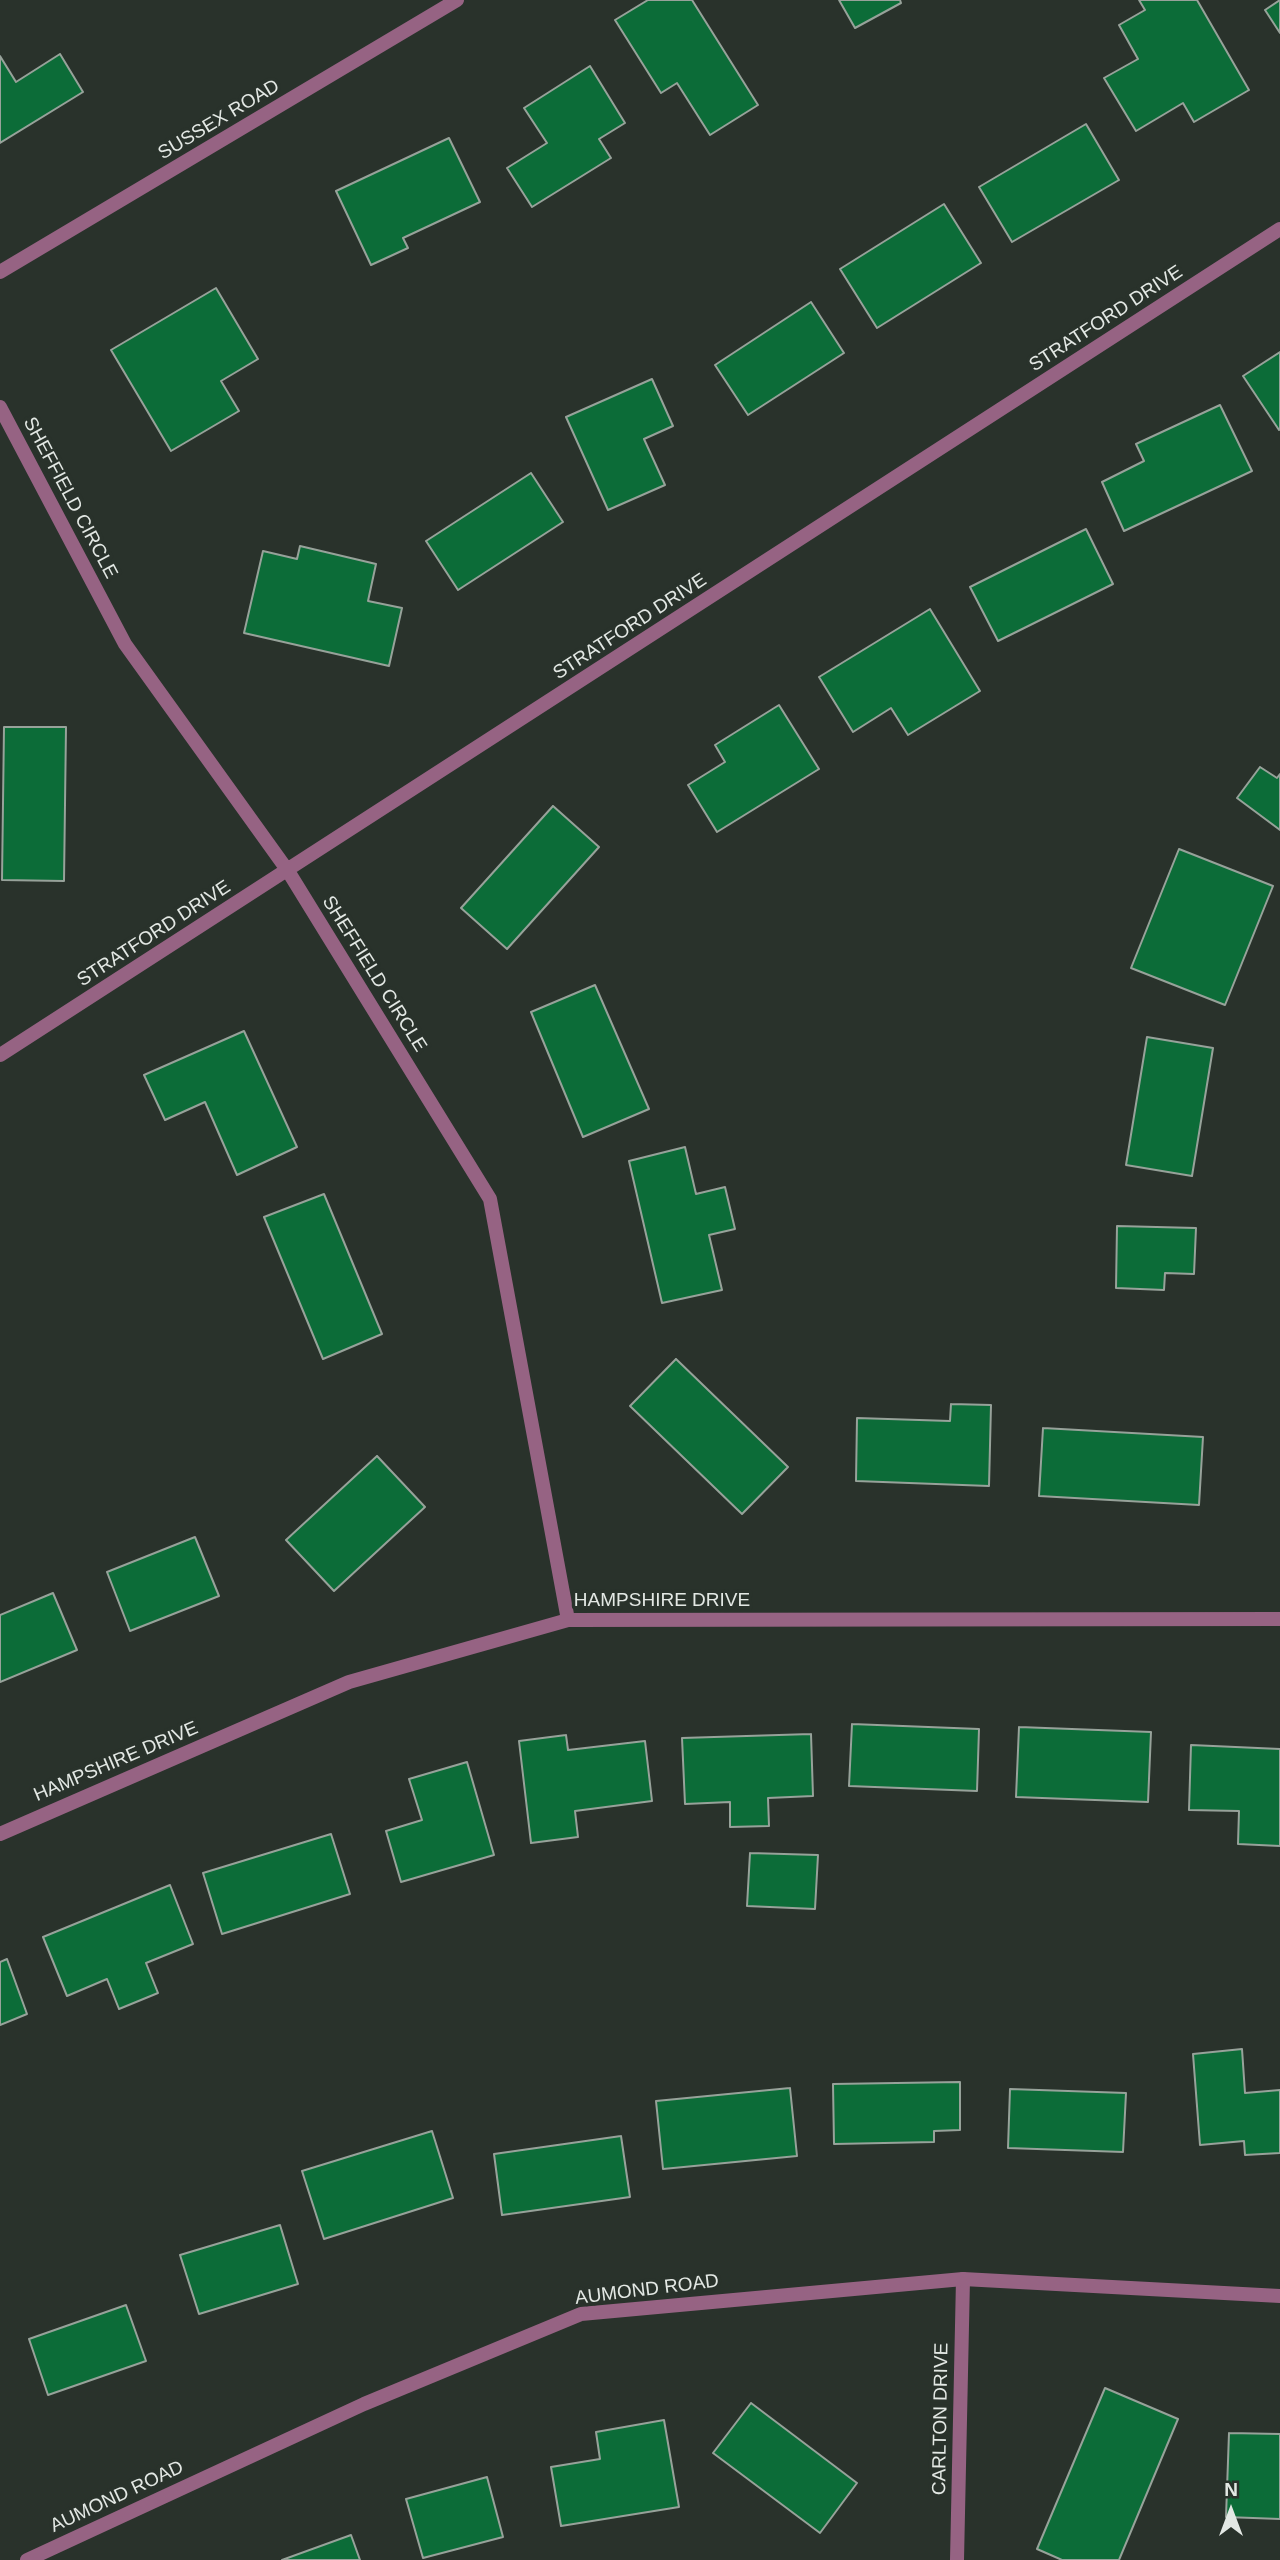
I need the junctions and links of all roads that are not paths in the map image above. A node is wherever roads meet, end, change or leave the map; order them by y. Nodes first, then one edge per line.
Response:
1 (457, 0) edge
2 (1280, 229) edge
3 (0, 272) edge
4 (0, 407) edge
5 (288, 871) junction
6 (0, 1055) edge
7 (1280, 1619) edge
8 (568, 1620) junction
9 (0, 1834) edge
10 (963, 2279) junction
11 (1280, 2296) edge
12 (27, 2560) edge
13 (957, 2560) edge

1 - 3 street, SUSSEX ROAD
2 - 5 street, STRATFORD DRIVE
4 - 5 street, SHEFFIELD CIRCLE
5 - 6 street, STRATFORD DRIVE
5 - 8 street, SHEFFIELD CIRCLE
7 - 8 street, HAMPSHIRE DRIVE
8 - 9 street, HAMPSHIRE DRIVE
10 - 11 street, AUMOND ROAD
10 - 12 street, AUMOND ROAD
10 - 13 street, CARLTON DRIVE

